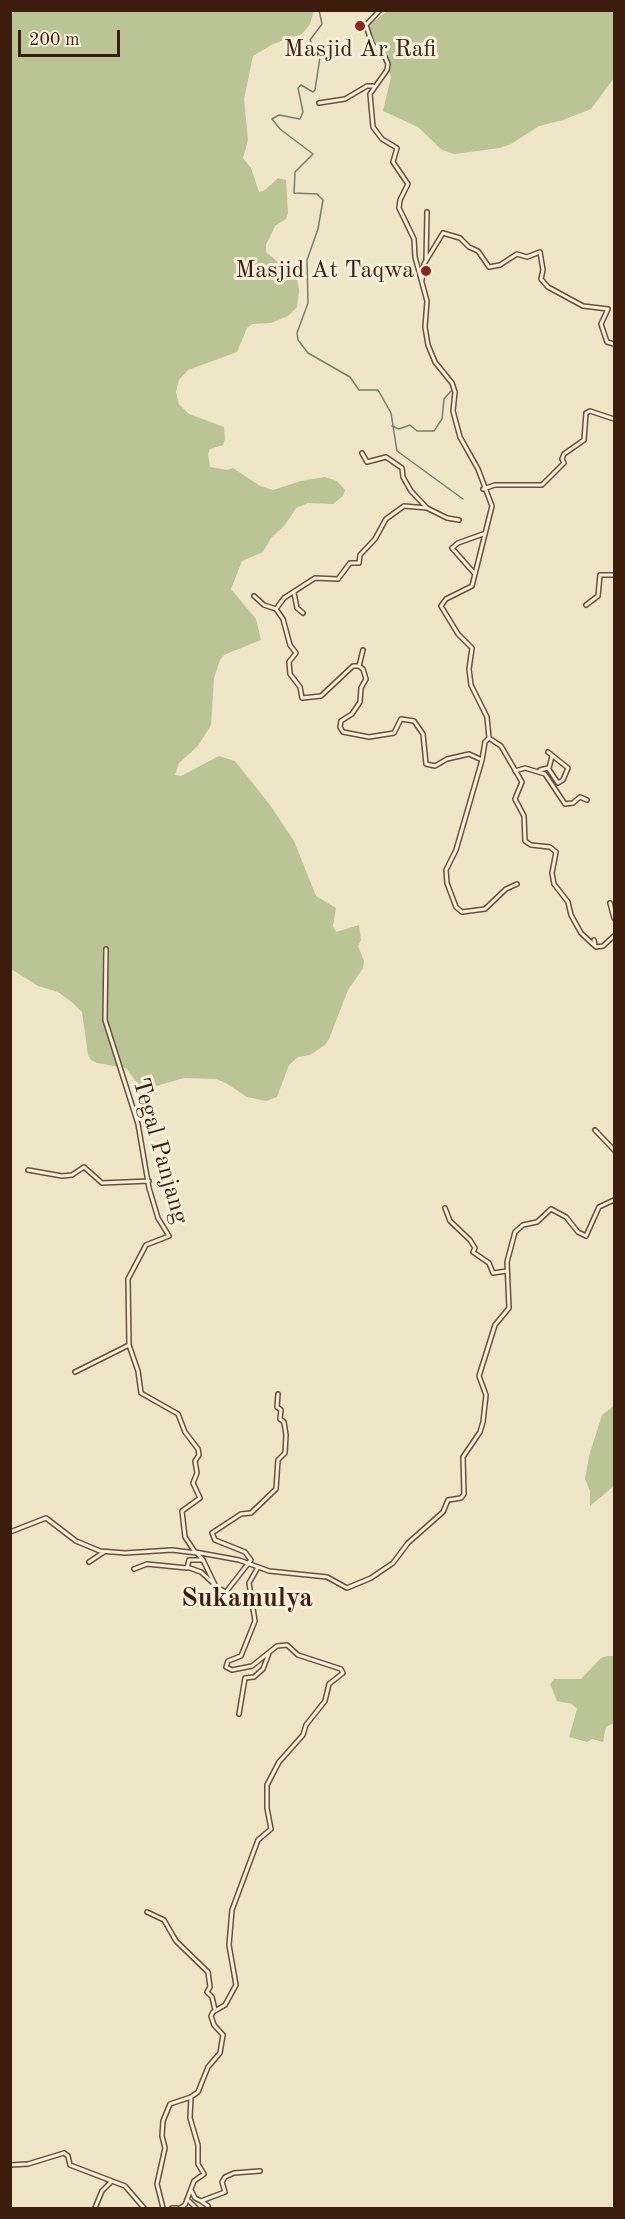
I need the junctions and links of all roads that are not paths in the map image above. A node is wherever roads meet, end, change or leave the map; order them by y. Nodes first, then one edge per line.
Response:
1 (380, 10) edge
2 (373, 87) junction
3 (319, 103) dead end
4 (427, 212) dead end
5 (426, 261) junction
6 (421, 284) junction
7 (615, 344) edge
8 (615, 419) edge
9 (362, 453) dead end
10 (483, 489) junction
11 (427, 508) junction
12 (459, 520) dead end
13 (483, 534) junction
14 (474, 573) junction
15 (615, 575) edge
16 (294, 593) junction
17 (254, 596) dead end
18 (586, 605) dead end
19 (276, 609) junction
20 (303, 613) dead end
21 (363, 650) dead end
22 (359, 666) junction
23 (489, 738) junction
24 (548, 752) dead end
25 (552, 756) junction
26 (481, 760) junction
27 (549, 768) junction
28 (514, 771) junction
29 (538, 771) junction
30 (587, 800) dead end
31 (517, 884) dead end
32 (610, 903) dead end
33 (615, 918) edge
34 (615, 936) edge
35 (594, 940) dead end
36 (596, 946) junction
37 (106, 949) dead end
38 (595, 1130) dead end
39 (615, 1150) edge
40 (28, 1170) dead end
41 (149, 1181) junction
42 (615, 1200) edge
43 (445, 1208) dead end
44 (507, 1271) junction
45 (129, 1345) junction
46 (75, 1372) dead end
47 (278, 1394) dead end
48 (10, 1532) edge
49 (104, 1552) junction
50 (195, 1552) junction
51 (203, 1560) junction
52 (89, 1562) dead end
53 (248, 1564) junction
54 (187, 1567) junction
55 (134, 1569) dead end
56 (257, 1569) junction
57 (215, 1585) junction
58 (269, 1652) junction
59 (239, 1714) dead end
60 (147, 1912) dead end
61 (215, 2010) junction
62 (191, 2097) junction
63 (10, 2165) edge
64 (260, 2171) dead end
65 (111, 2181) junction
66 (191, 2188) junction
67 (187, 2199) junction
68 (201, 2201) junction
69 (208, 2206) dead end
70 (95, 2208) edge
71 (144, 2208) edge
72 (163, 2208) edge
73 (176, 2208) edge
74 (196, 2208) edge

1 - 2 street
2 - 3 street
2 - 6 street
4 - 5 street
5 - 6 street
5 - 7 street
6 - 10 street
8 - 10 street
9 - 11 street
10 - 13 street
11 - 12 street
11 - 16 street
13 - 14 street
13 - 14 street
14 - 23 street
15 - 18 street
16 - 19 street
16 - 20 street
17 - 19 street
19 - 22 street
21 - 22 street
22 - 26 street
23 - 26 street
23 - 28 street
24 - 25 street
25 - 27 street
25 - 27 street
26 - 31 street
27 - 29 street
28 - 29 street
28 - 36 street
29 - 30 street
32 - 33 street
34 - 36 street
35 - 36 street
37 - 41 street, Tegal Panjang
38 - 39 street
40 - 41 street
41 - 45 street, Tegal Panjang
42 - 44 street
43 - 44 street
44 - 56 street
45 - 46 street
45 - 50 street, Tegal Panjang
47 - 53 street
48 - 49 street
49 - 50 street
49 - 52 street
50 - 51 street
50 - 53 street
51 - 54 street
51 - 57 street
53 - 56 street
53 - 57 street
54 - 55 street
54 - 57 street
56 - 58 street
58 - 59 street
58 - 61 street
60 - 61 street
61 - 62 street
62 - 66 street
62 - 72 street
63 - 65 street
64 - 68 street
65 - 70 street
65 - 71 street
66 - 67 street
66 - 68 street
67 - 73 street
67 - 74 street
68 - 69 street

